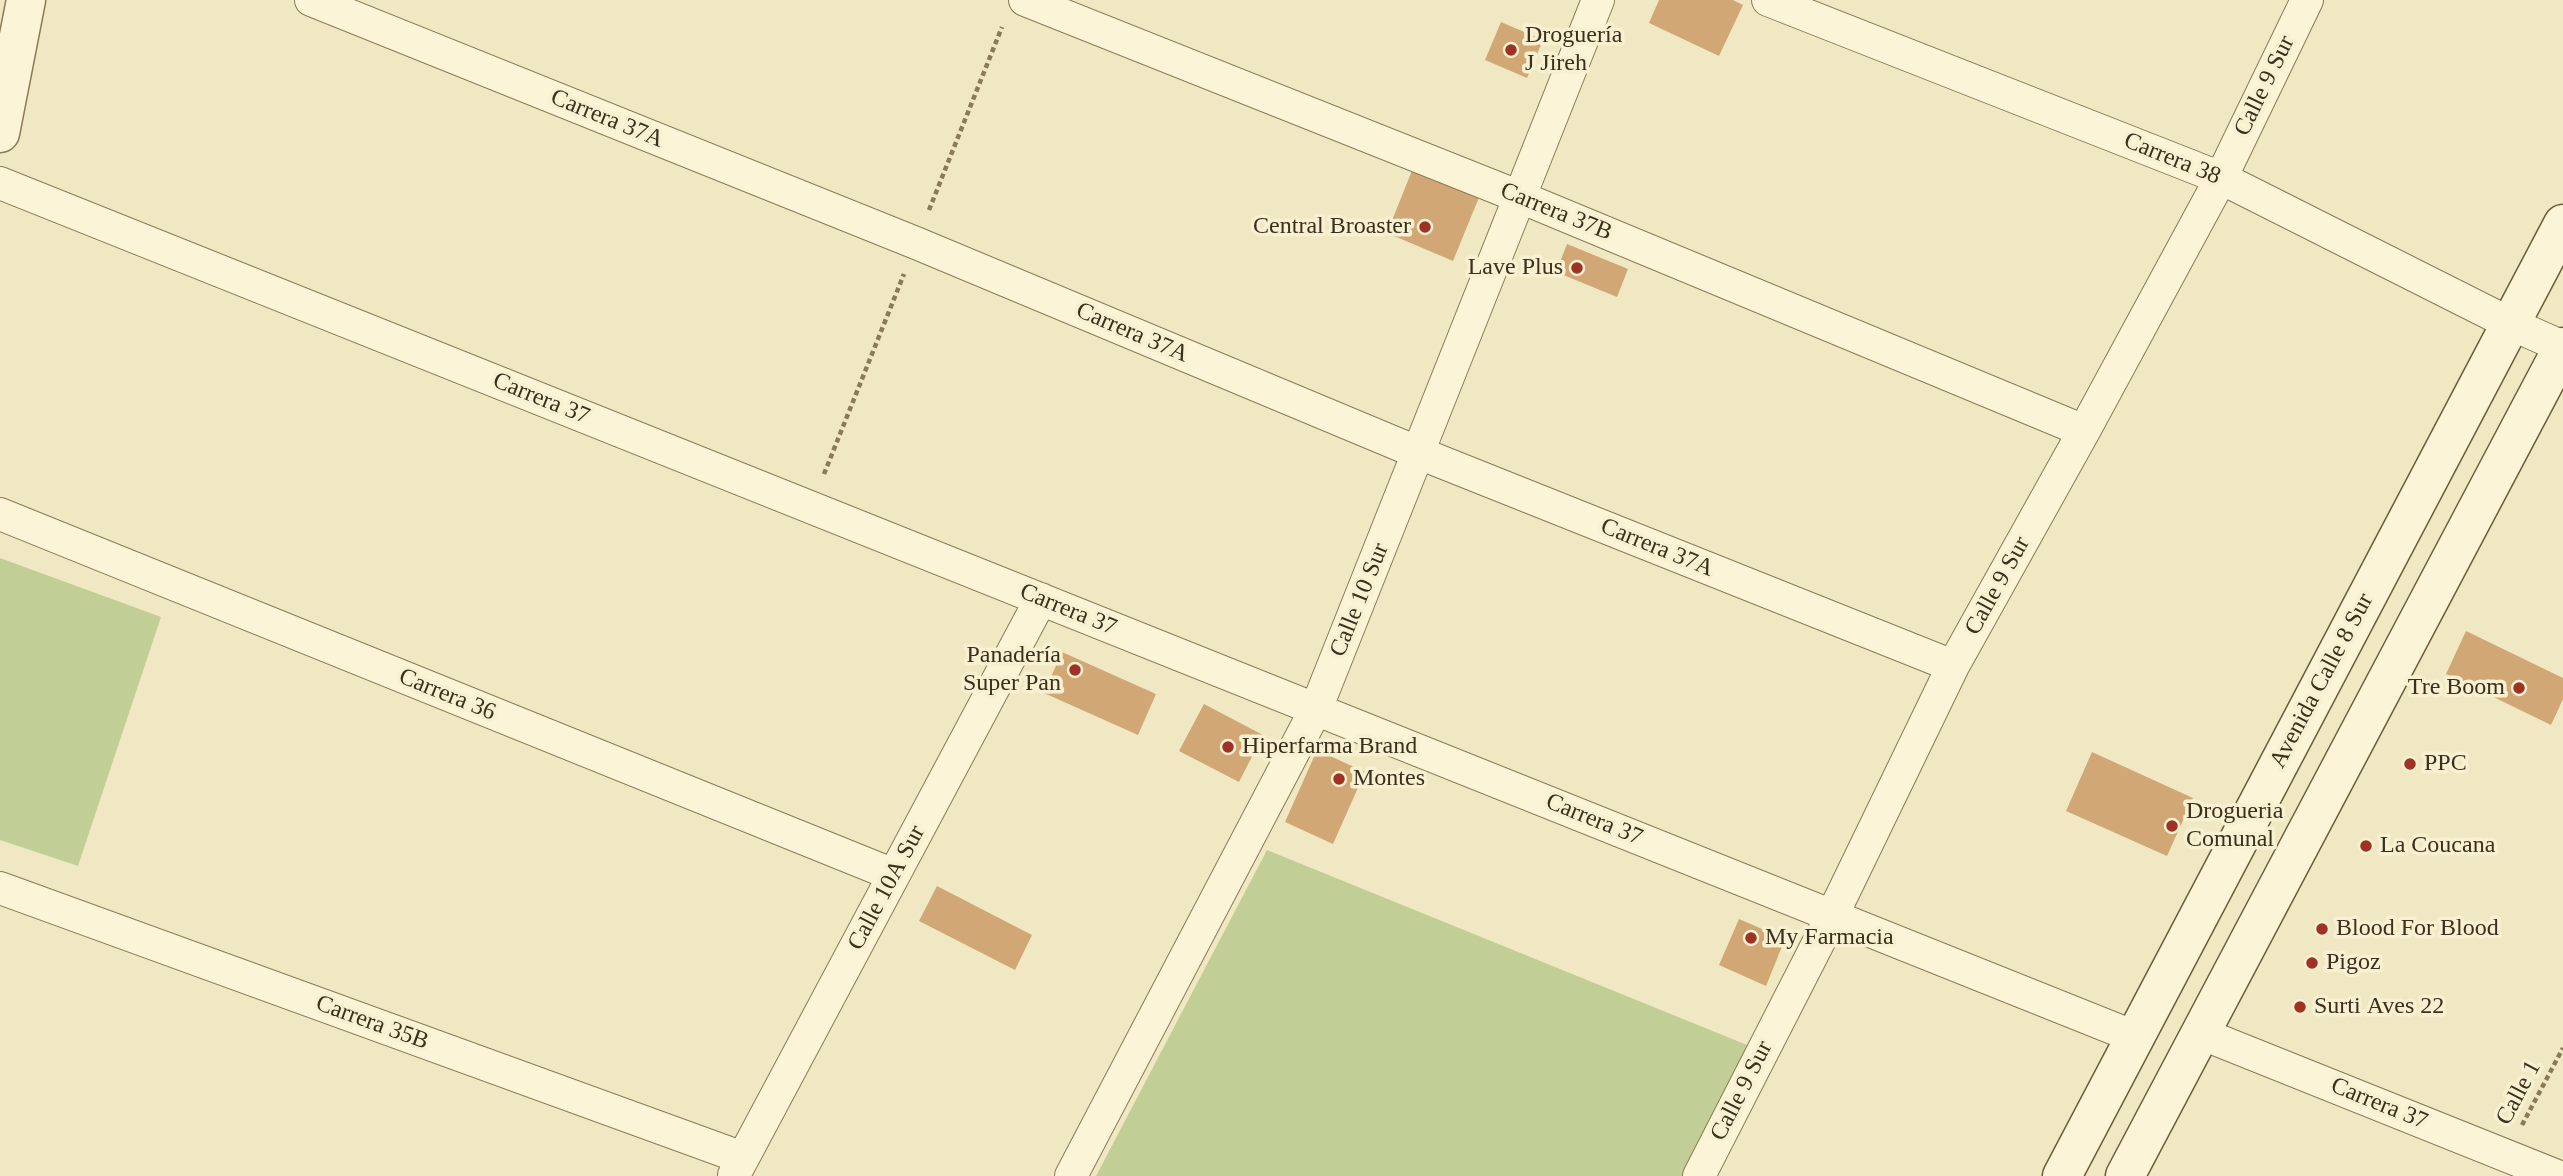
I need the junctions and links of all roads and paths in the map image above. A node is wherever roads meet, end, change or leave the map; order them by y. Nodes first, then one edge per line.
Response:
1 (26, 0) edge
2 (312, 0) edge
3 (1025, 0) edge
4 (1598, 0) edge
5 (1768, 0) edge
6 (2306, 0) edge
7 (0, 133) edge
8 (2221, 178) junction
9 (0, 183) edge
10 (1520, 197) junction
11 (2563, 224) edge
12 (2511, 324) junction
13 (2563, 347) edge
14 (2084, 431) junction
15 (1419, 453) junction
16 (0, 514) edge
17 (1041, 599) junction
18 (1953, 666) junction
19 (1316, 709) junction
20 (894, 875) junction
21 (0, 888) edge
22 (1832, 916) junction
23 (2200, 1033) junction
24 (2135, 1037) junction
25 (2563, 1048) edge
26 (2506, 1155) junction
27 (738, 1167) edge
28 (1071, 1176) edge
29 (1699, 1176) edge
30 (2062, 1176) edge
31 (2125, 1176) edge
32 (2557, 1176) edge

1 - 7 main road
2 - 15 street, Carrera 37A
3 - 10 street, Carrera 37B
4 - 10 street, Calle 10 Sur
5 - 8 street, Carrera 38
6 - 8 street, Calle 9 Sur
8 - 12 street, Carrera 38
8 - 14 street, Calle 9 Sur
9 - 17 street, Carrera 37
10 - 14 street, Carrera 37B
10 - 15 street, Calle 10 Sur
11 - 12 main road, Avenida Calle 8 Sur
12 - 13 street, Carrera 38
12 - 24 main road, Avenida Calle 8 Sur
13 - 23 main road
14 - 18 street, Calle 9 Sur
15 - 18 street, Carrera 37A
15 - 19 street, Calle 10 Sur
16 - 20 street, Carrera 36
17 - 19 street, Carrera 37
17 - 20 street, Calle 10A Sur
18 - 22 street, Calle 9 Sur
19 - 22 street, Carrera 37
19 - 28 street, Calle 10 Sur
20 - 27 street, Calle 10A Sur
21 - 27 street, Carrera 35B
22 - 24 street, Carrera 37
22 - 29 street, Calle 9 Sur
23 - 26 street, Carrera 37
23 - 31 main road
24 - 30 main road, Avenida Calle 8 Sur
25 - 26 path, Calle 1
26 - 32 street, Carrera 37

